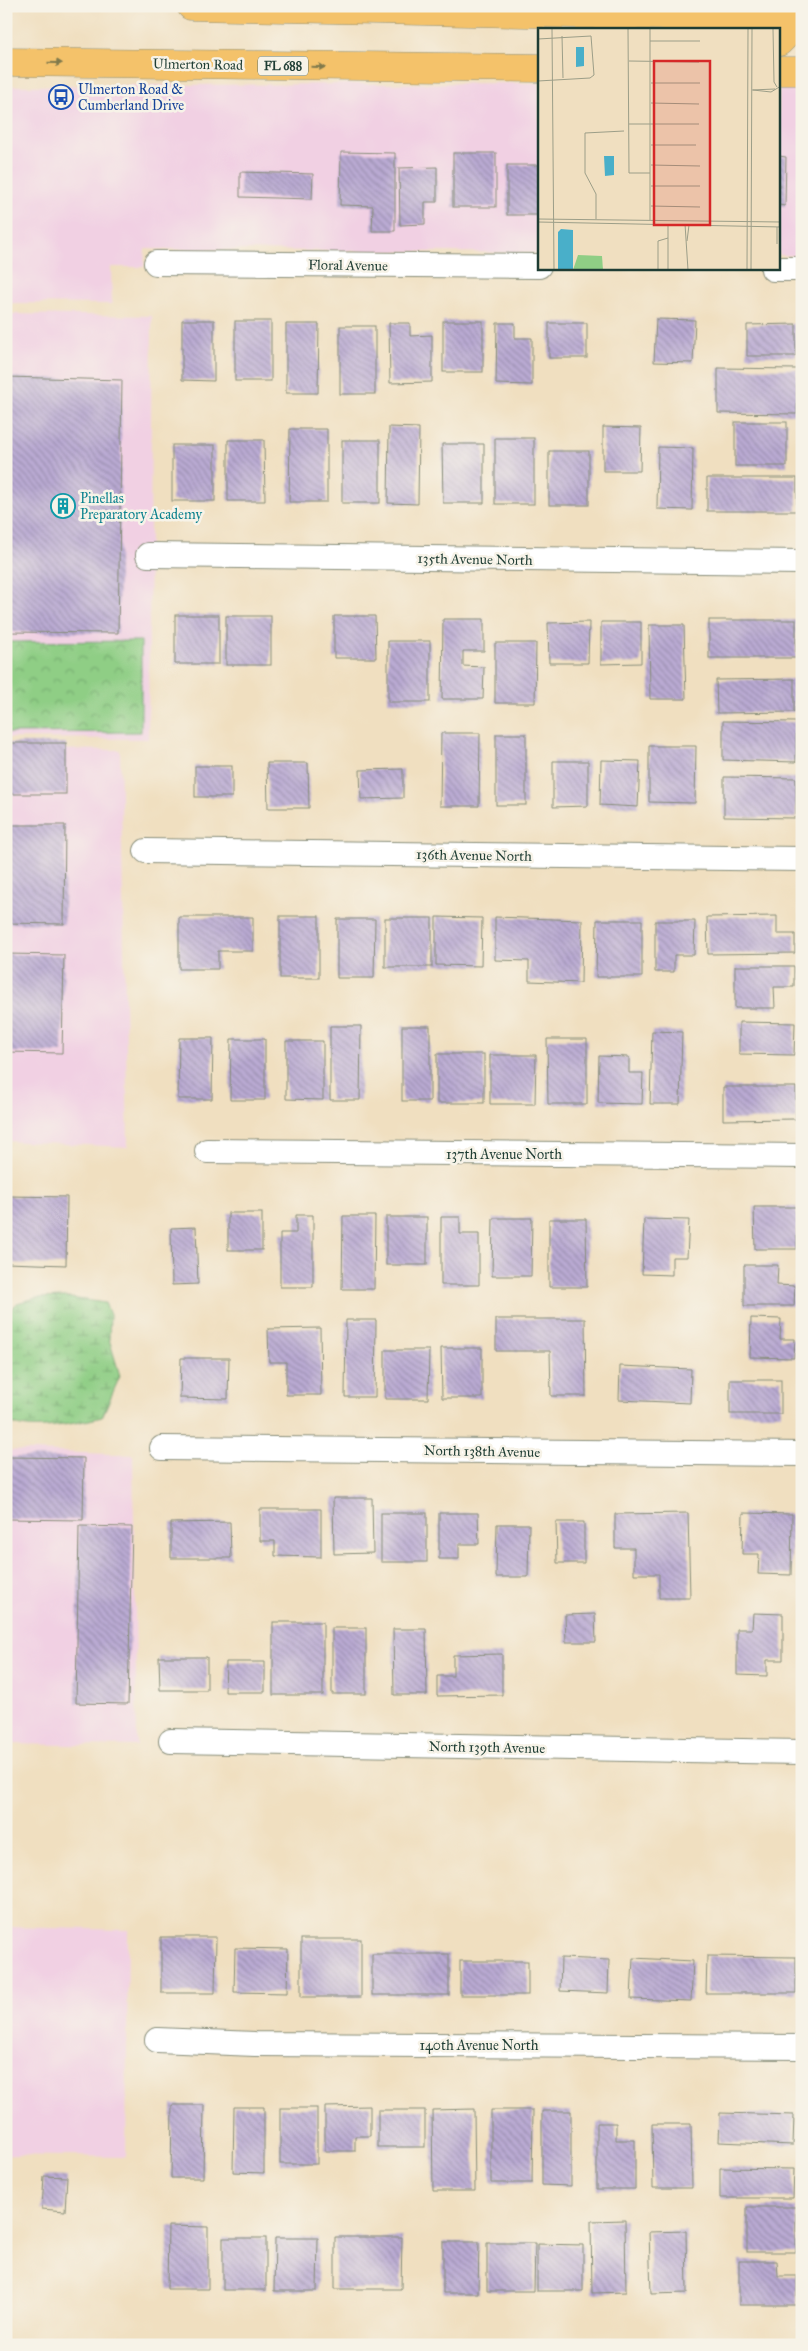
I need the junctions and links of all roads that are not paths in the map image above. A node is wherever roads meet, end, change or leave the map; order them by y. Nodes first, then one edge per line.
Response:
1 (191, 6) edge
2 (312, 8) edge
3 (363, 8) edge
4 (615, 11) edge
5 (798, 19) edge
6 (780, 41) edge
7 (538, 52) edge
8 (6, 62) edge
9 (493, 67) junction
10 (538, 68) edge
11 (780, 71) edge
12 (802, 71) edge
13 (156, 263) dead end
14 (538, 266) edge
15 (780, 269) edge
16 (802, 269) edge
17 (148, 555) dead end
18 (802, 562) edge
19 (146, 851) dead end
20 (802, 859) edge
21 (207, 1151) dead end
22 (802, 1156) edge
23 (162, 1448) dead end
24 (802, 1454) edge
25 (171, 1741) dead end
26 (802, 1752) edge
27 (157, 2040) dead end
28 (802, 2047) edge

1 - 2 main road
2 - 3 main road
3 - 4 main road
4 - 5 main road
5 - 6 main road
7 - 9 main road
8 -> 9 main road, Ulmerton Road / FL 688
9 - 10 main road, Ulmerton Road / FL 688
11 - 12 main road
13 - 14 street, Floral Avenue
15 - 16 street
17 - 18 street, 135th Avenue North
19 - 20 street, 136th Avenue North
21 - 22 street, 137th Avenue North
23 - 24 street, North 138th Avenue
25 - 26 street, North 139th Avenue
27 - 28 street, 140th Avenue North

